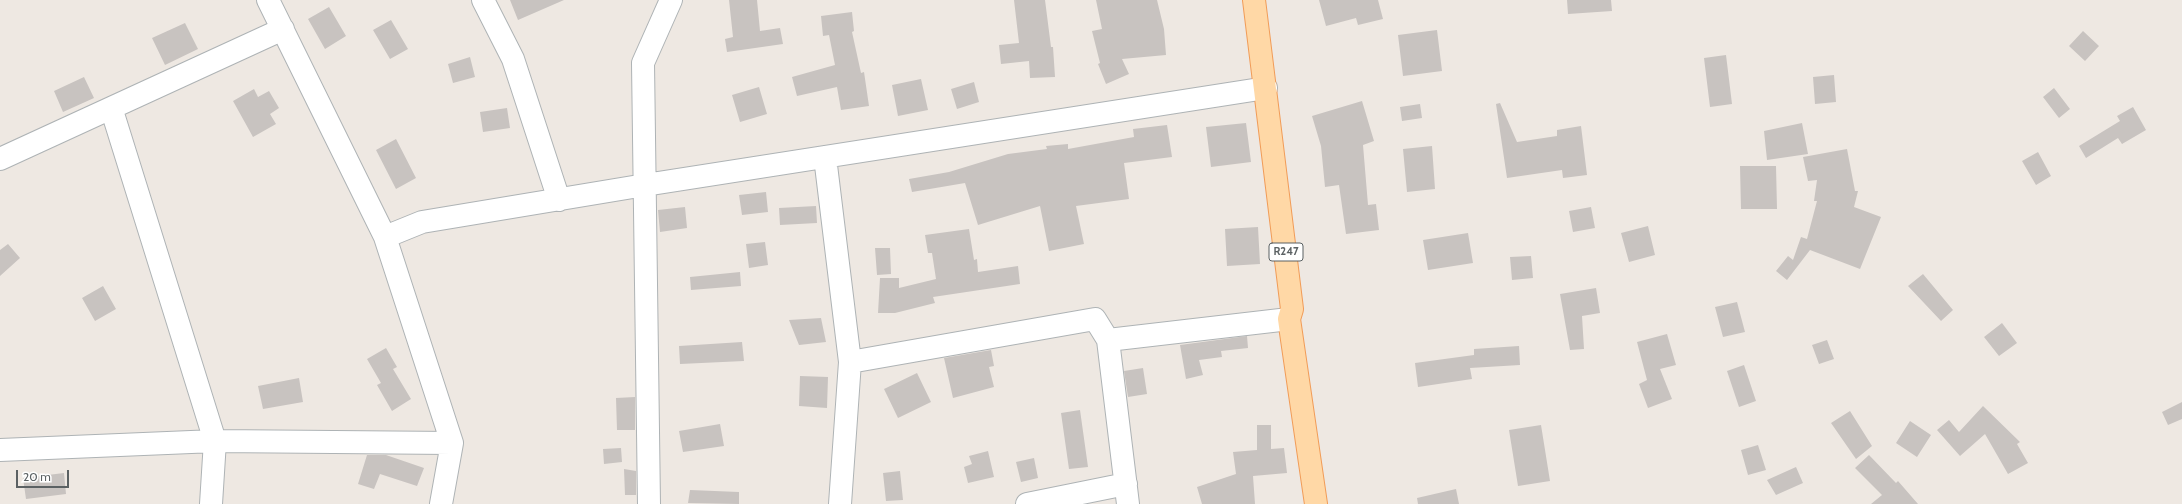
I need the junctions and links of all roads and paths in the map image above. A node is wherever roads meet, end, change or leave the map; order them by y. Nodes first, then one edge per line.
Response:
1 (268, 0) edge
2 (483, 0) edge
3 (671, 0) edge
4 (1254, 0) edge
5 (283, 29) junction
6 (1266, 88) junction
7 (114, 117) dead end
8 (825, 157) junction
9 (0, 159) edge
10 (645, 185) junction
11 (559, 200) junction
12 (385, 237) junction
13 (1289, 319) junction
14 (1108, 340) junction
15 (850, 362) junction
16 (215, 441) junction
17 (452, 443) junction
18 (0, 450) edge
19 (1127, 494) edge
20 (211, 504) edge
21 (441, 504) edge
22 (649, 504) edge
23 (840, 504) edge
24 (1027, 504) edge
25 (1316, 504) edge

1 - 5 street
2 - 11 street
3 - 10 street
4 - 6 main road, R247
5 - 9 street
5 - 12 street
6 - 8 street
6 - 13 main road, R247
7 - 16 street
8 - 10 street
8 - 15 street
10 - 11 street
10 - 22 street
11 - 12 street
12 - 17 street
13 - 14 street
13 - 25 main road, R247
14 - 15 street
14 - 19 street
15 - 23 street
16 - 17 street
16 - 18 street
16 - 20 street
17 - 21 street
19 - 24 street

